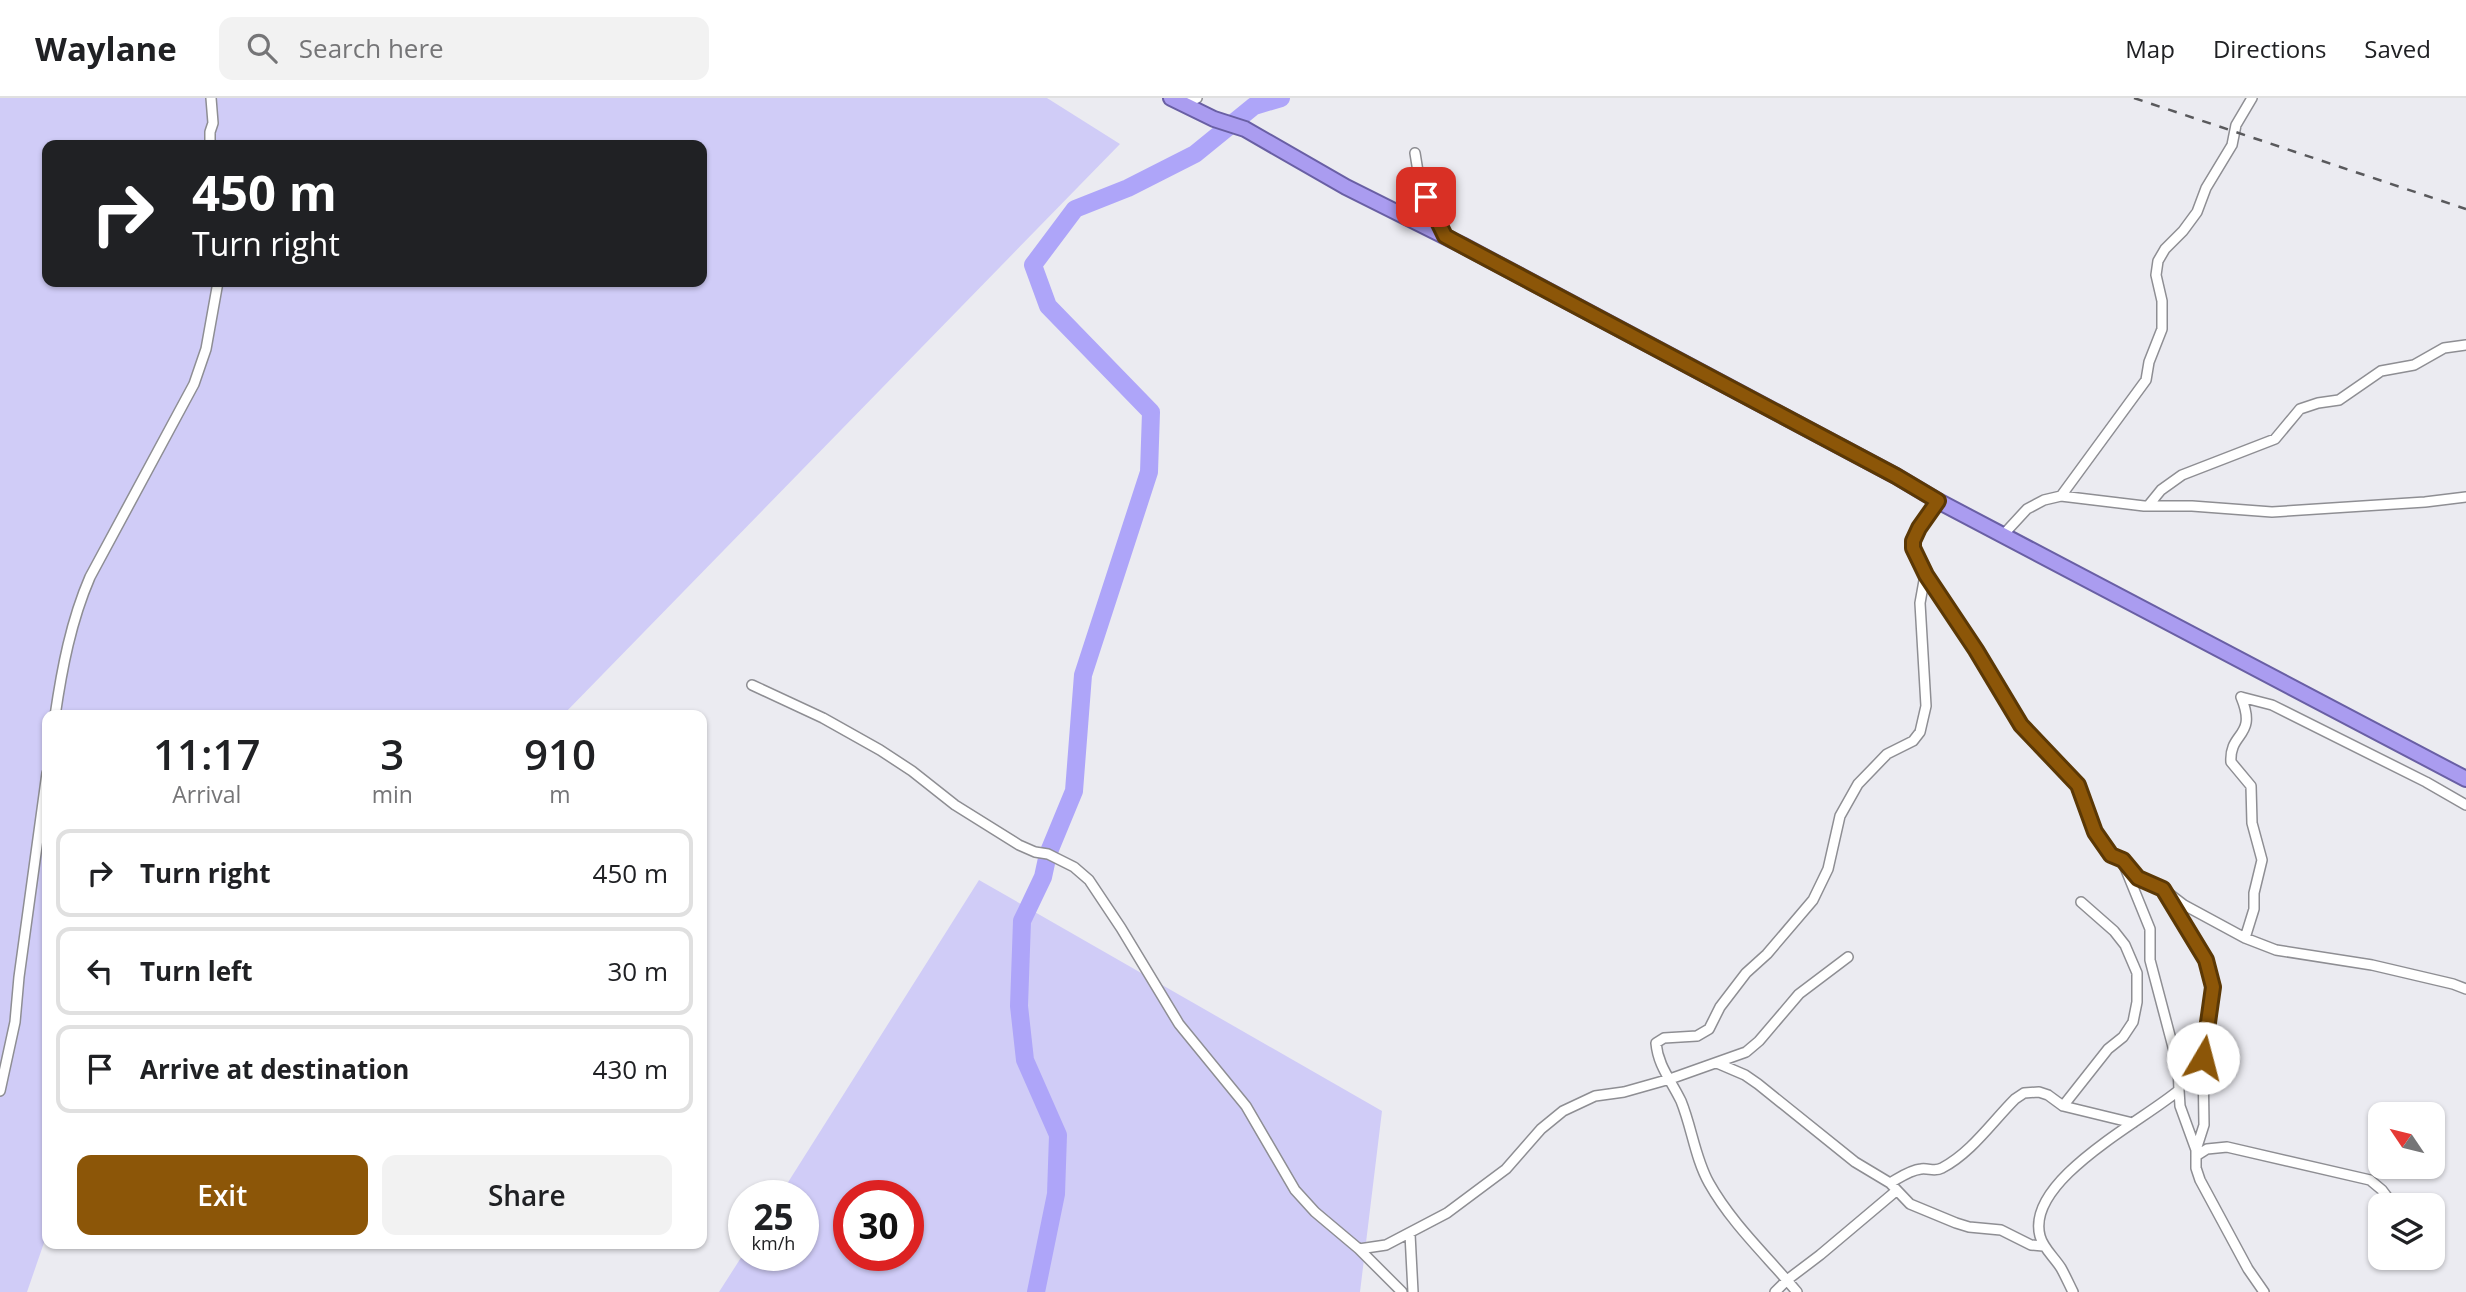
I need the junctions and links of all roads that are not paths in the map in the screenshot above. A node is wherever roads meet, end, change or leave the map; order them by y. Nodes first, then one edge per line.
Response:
1 (211, 98) edge
2 (1197, 98) edge
3 (2252, 98) edge
4 (1177, 101) edge
5 (211, 140) edge
6 (1415, 153) dead end
7 (1454, 241) junction
8 (217, 287) edge
9 (2466, 345) edge
10 (2061, 496) junction
11 (2466, 497) edge
12 (1938, 501) junction
13 (2148, 506) junction
14 (2003, 535) junction
15 (1926, 575) junction
16 (752, 685) dead end
17 (56, 710) edge
18 (2466, 779) edge
19 (2466, 805) edge
20 (42, 809) edge
21 (2123, 860) junction
22 (2163, 889) junction
23 (2081, 902) dead end
24 (2245, 938) junction
25 (1849, 957) dead end
26 (2466, 989) edge
27 (1717, 1063) junction
28 (1670, 1079) junction
29 (2179, 1090) junction
30 (0, 1091) edge
31 (2063, 1106) junction
32 (2133, 1123) junction
33 (2196, 1153) junction
34 (1893, 1187) junction
35 (2385, 1193) edge
36 (1410, 1234) junction
37 (2043, 1246) junction
38 (1359, 1249) junction
39 (1787, 1280) junction
40 (1402, 1292) edge
41 (1413, 1292) edge
42 (1775, 1292) edge
43 (1797, 1292) edge
44 (2073, 1292) edge
45 (2264, 1292) edge

1 - 5 street
2 - 4 street
3 - 10 street
4 - 7 highway
6 - 7 street
7 - 12 highway
8 - 17 street
9 - 13 street
10 - 13 street
10 - 14 street
11 - 13 street
12 - 14 highway
12 - 15 street
14 - 18 highway
15 - 21 street
15 - 28 street
16 - 38 street
19 - 24 street
20 - 30 street
21 - 22 street
21 - 29 street
22 - 24 street
22 - 33 street
23 - 31 street
24 - 26 street
25 - 27 street
27 - 28 street
27 - 34 street
28 - 36 street
28 - 39 street
29 - 32 street
29 - 33 street
31 - 32 street
31 - 34 street
32 - 37 street
33 - 35 street
33 - 45 street
34 - 37 street
34 - 39 street
36 - 38 street
36 - 41 street
37 - 44 street
38 - 40 street
39 - 42 street
39 - 43 street

